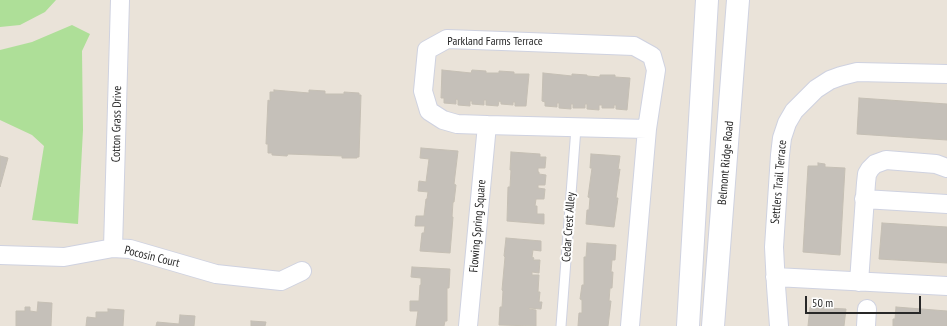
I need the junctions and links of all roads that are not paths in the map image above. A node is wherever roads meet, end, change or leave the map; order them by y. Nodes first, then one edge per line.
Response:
1 (120, 0) edge
2 (707, 0) edge
3 (738, 0) edge
4 (947, 74) edge
5 (487, 125) junction
6 (576, 128) junction
7 (647, 129) junction
8 (947, 168) edge
9 (864, 200) junction
10 (947, 204) edge
11 (113, 248) junction
12 (0, 255) edge
13 (302, 271) dead end
14 (775, 277) junction
15 (859, 282) junction
16 (947, 286) edge
17 (468, 326) edge
18 (561, 326) edge
19 (630, 326) edge
20 (688, 326) edge
21 (713, 326) edge
22 (779, 326) edge

1 - 11 street, Cotton Grass Drive
2 - 20 main road
3 - 21 main road, Belmont Ridge Road
4 - 14 street, Settlers Trail Terrace
5 - 6 street, Parkland Farms Terrace
5 - 7 street, Parkland Farms Terrace
5 - 17 street, Flowing Spring Square
6 - 7 street, Parkland Farms Terrace
6 - 18 lane, Cedar Crest Alley
7 - 19 street, Parkland Farms Terrace
8 - 9 street
9 - 10 street
9 - 15 street
11 - 12 street, Pocosin Court
11 - 13 street, Pocosin Court
14 - 15 street
14 - 22 street, Settlers Trail Terrace
15 - 16 street

